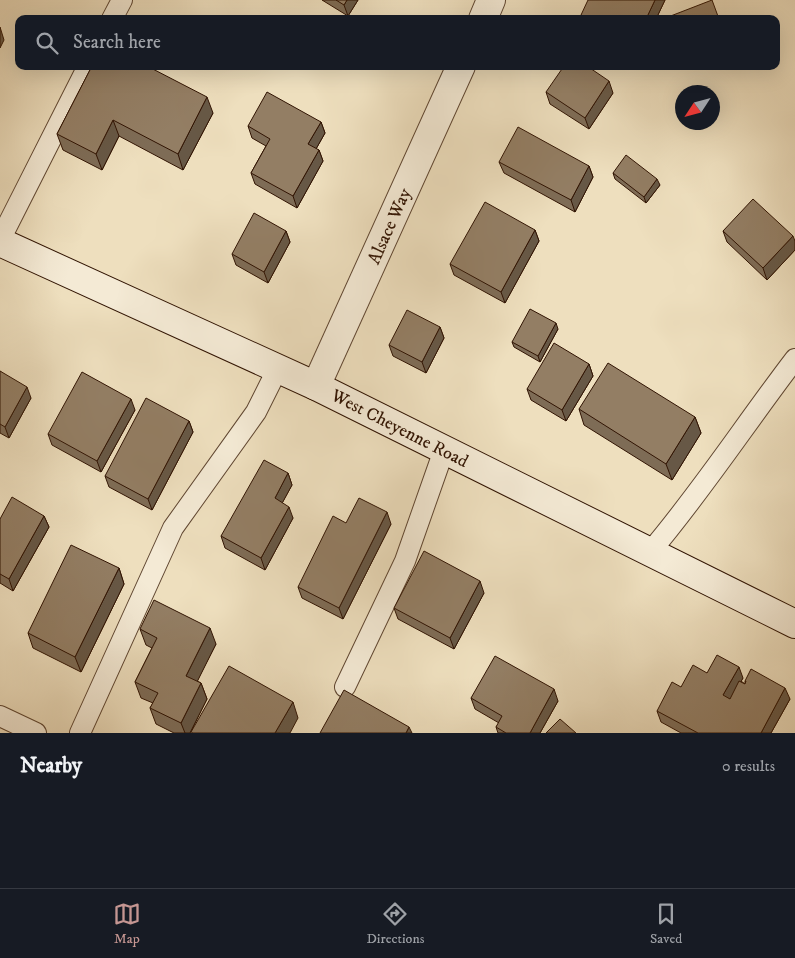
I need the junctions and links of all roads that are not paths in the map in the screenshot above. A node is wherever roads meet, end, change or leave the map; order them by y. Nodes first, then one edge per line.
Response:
1 (122, 0) edge
2 (491, 0) edge
3 (114, 15) edge
4 (485, 15) edge
5 (86, 70) edge
6 (459, 70) edge
7 (0, 241) edge
8 (795, 359) edge
9 (278, 368) junction
10 (316, 386) junction
11 (444, 450) junction
12 (650, 552) junction
13 (795, 624) edge
14 (345, 687) dead end
15 (0, 716) edge
16 (36, 733) edge
17 (80, 733) edge

1 - 3 lane
2 - 4 main road
5 - 7 lane
6 - 10 main road, Alsace Way
7 - 9 main road, West Cheyenne Road
8 - 12 lane
9 - 10 main road, West Cheyenne Road
9 - 17 lane
10 - 11 main road, West Cheyenne Road
11 - 12 main road, West Cheyenne Road
11 - 14 lane
12 - 13 main road, West Cheyenne Road
15 - 16 lane

